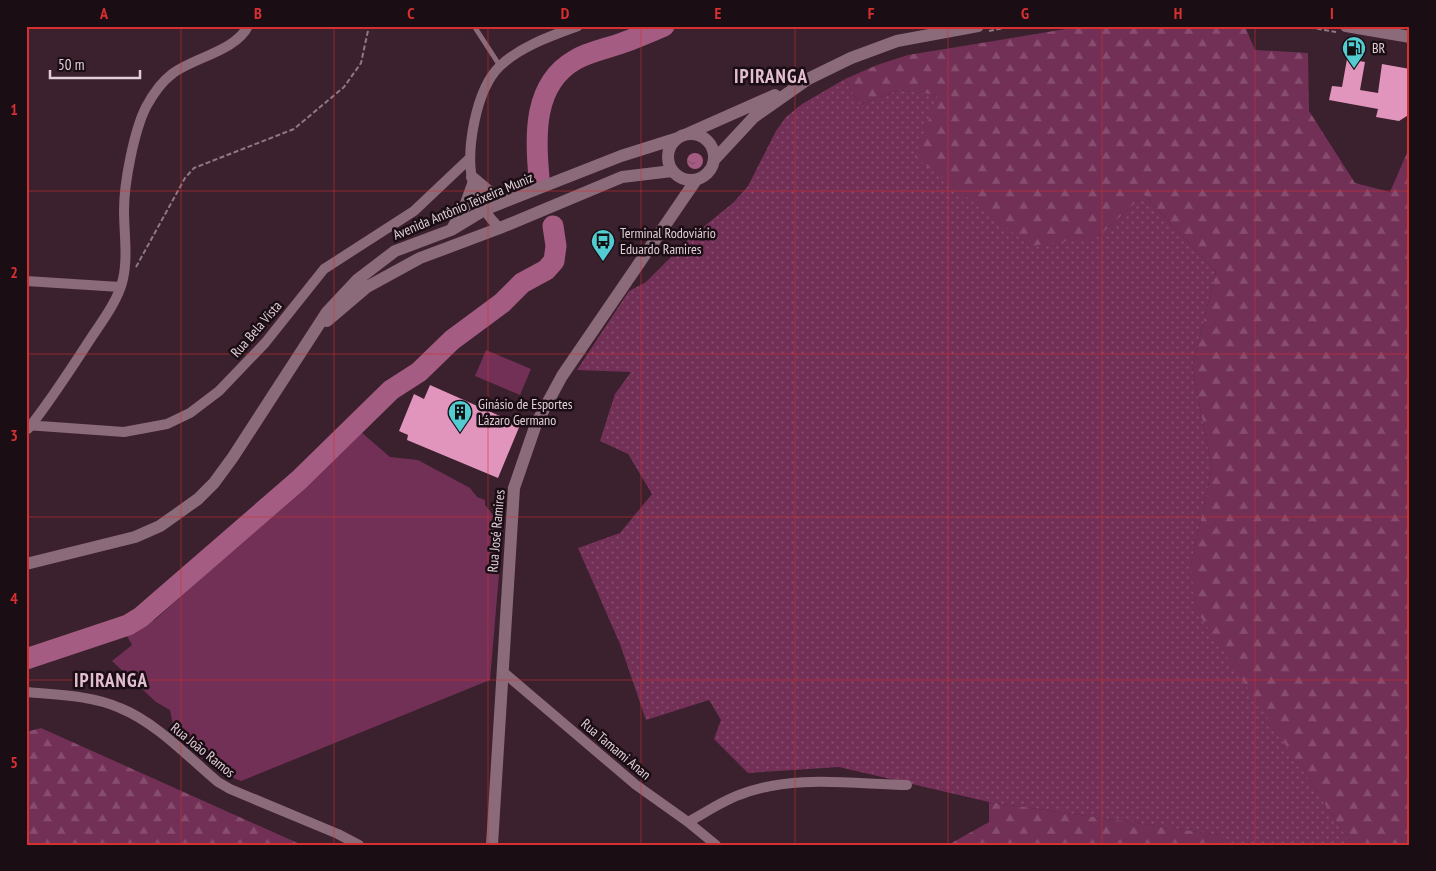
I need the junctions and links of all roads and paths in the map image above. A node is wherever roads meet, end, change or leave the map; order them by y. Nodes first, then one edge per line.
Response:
1 (248, 26) edge
2 (369, 26) edge
3 (474, 26) edge
4 (578, 26) edge
5 (1013, 26) edge
6 (1346, 26) edge
7 (981, 29) edge
8 (1410, 37) edge
9 (500, 66) junction
10 (801, 84) junction
11 (683, 136) junction
12 (470, 158) junction
13 (714, 160) junction
14 (672, 171) junction
15 (472, 180) junction
16 (696, 180) junction
17 (509, 200) junction
18 (484, 210) junction
19 (500, 228) junction
20 (451, 230) junction
21 (26, 281) edge
22 (121, 284) junction
23 (316, 331) junction
24 (28, 427) edge
25 (26, 564) edge
26 (502, 671) junction
27 (26, 692) edge
28 (907, 786) dead end
29 (688, 822) junction
30 (359, 845) edge
31 (492, 845) edge
32 (716, 845) edge

1 - 22 street
2 - 22 path
3 - 9 lane
4 - 9 street
5 - 7 path
6 - 8 main road
7 - 10 main road, Avenida Antônio Teixeira Muniz
9 - 12 street
10 - 11 main road, Avenida Antônio Teixeira Muniz
10 - 13 main road, Avenida Antônio Teixeira Muniz
11 - 13 main road
11 - 14 main road
11 - 17 main road, Avenida Antônio Teixeira Muniz
12 - 15 street
12 - 24 street, Rua Bela Vista
13 - 16 main road, Avenida Antônio Teixeira Muniz
14 - 16 main road, Avenida Antônio Teixeira Muniz
14 - 19 main road, Avenida Antônio Teixeira Muniz
15 - 17 main road
15 - 18 street
15 - 20 main road
16 - 26 main road, Rua José Ramires
17 - 18 main road, Avenida Antônio Teixeira Muniz
18 - 19 street
18 - 20 main road, Avenida Antônio Teixeira Muniz
19 - 23 main road, Avenida Antônio Teixeira Muniz
20 - 23 main road, Avenida Antônio Teixeira Muniz
21 - 22 street
22 - 24 street
23 - 25 main road, Avenida Antônio Teixeira Muniz
26 - 29 street, Rua Tamami Anan
26 - 31 main road, Rua José Ramires
27 - 30 street, Rua João Ramos
28 - 29 street
29 - 32 street, Rua Tamami Anan

